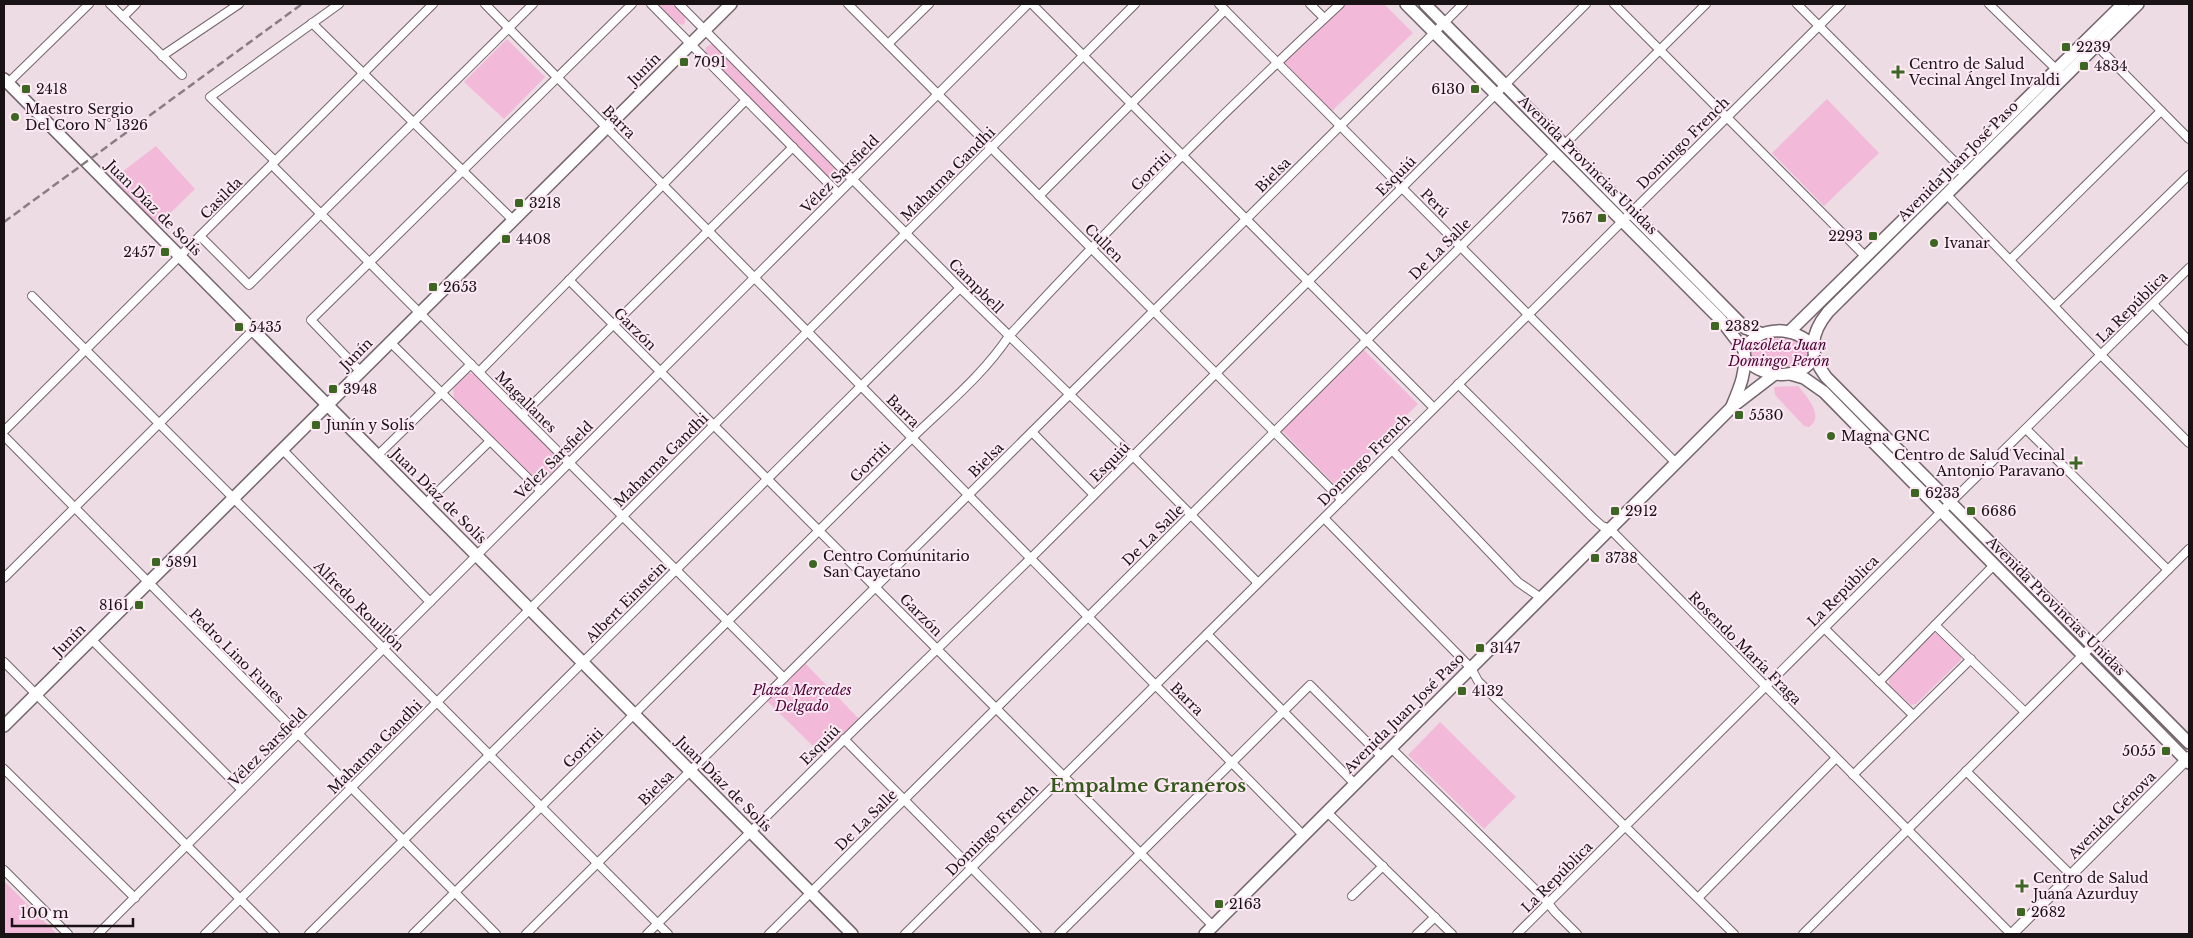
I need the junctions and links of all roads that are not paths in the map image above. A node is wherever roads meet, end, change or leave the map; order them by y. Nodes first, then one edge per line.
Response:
1 (89, 4) edge
2 (110, 4) edge
3 (136, 4) edge
4 (239, 4) edge
5 (339, 4) edge
6 (433, 4) edge
7 (485, 4) edge
8 (533, 4) edge
9 (632, 4) edge
10 (651, 4) edge
11 (679, 4) edge
12 (731, 4) edge
13 (848, 4) edge
14 (929, 4) edge
15 (1028, 4) edge
16 (1032, 4) edge
17 (1135, 4) edge
18 (1219, 4) edge
19 (1310, 4) edge
20 (1340, 4) edge
21 (1406, 4) edge
22 (1425, 4) edge
23 (1462, 4) edge
24 (1586, 4) edge
25 (1614, 4) edge
26 (1706, 4) edge
27 (1797, 4) edge
28 (1841, 4) edge
29 (1989, 4) edge
30 (2122, 4) edge
31 (2138, 4) edge
32 (1225, 10) junction
33 (123, 17) junction
34 (1324, 18) junction
35 (1444, 22) junction
36 (312, 23) junction
37 (1819, 26) junction
38 (509, 28) junction
39 (705, 30) junction
40 (1435, 32) junction
41 (2092, 41) junction
42 (691, 43) junction
43 (888, 44) junction
44 (1659, 50) junction
45 (1084, 55) junction
46 (162, 56) junction
47 (1277, 62) junction
48 (364, 73) junction
49 (2060, 74) junction
50 (182, 75) dead end
51 (558, 77) junction
52 (6, 81) edge
53 (1506, 84) junction
54 (938, 94) junction
55 (1496, 94) junction
56 (746, 100) junction
57 (1132, 104) junction
58 (2161, 111) junction
59 (1727, 117) junction
60 (414, 122) junction
61 (1340, 126) junction
62 (606, 127) junction
63 (2189, 139) edge
64 (1565, 144) junction
65 (793, 147) junction
66 (991, 148) junction
67 (1555, 153) junction
68 (1184, 156) junction
69 (274, 163) junction
70 (1959, 166) junction
71 (463, 171) junction
72 (2189, 175) edge
73 (1963, 177) junction
74 (853, 179) junction
75 (663, 184) junction
76 (1402, 188) junction
77 (838, 193) junction
78 (1946, 194) junction
79 (1039, 196) junction
80 (1632, 212) junction
81 (321, 214) junction
82 (1246, 219) junction
83 (513, 220) junction
84 (1622, 221) junction
85 (708, 231) junction
86 (906, 233) junction
87 (200, 236) junction
88 (1091, 247) junction
89 (1460, 247) junction
90 (180, 256) junction
91 (1866, 258) junction
92 (2010, 260) junction
93 (370, 262) junction
94 (2189, 268) edge
95 (754, 277) junction
96 (569, 280) junction
97 (1308, 282) junction
98 (960, 288) junction
99 (32, 296) dead end
100 (2153, 304) junction
101 (2055, 305) junction
102 (1154, 311) junction
103 (420, 313) junction
104 (1528, 315) junction
105 (614, 325) junction
106 (253, 330) junction
107 (808, 332) junction
108 (1789, 332) junction
109 (1760, 333) junction
110 (1009, 336) junction
111 (1366, 340) junction
112 (2189, 341) edge
113 (390, 342) junction
114 (86, 350) junction
115 (1814, 351) junction
116 (1745, 355) junction
117 (2101, 355) junction
118 (471, 364) junction
119 (360, 371) junction
120 (479, 372) junction
121 (660, 372) junction
122 (1216, 373) junction
123 (1775, 374) junction
124 (1790, 374) junction
125 (1458, 384) junction
126 (861, 386) junction
127 (442, 393) junction
128 (1070, 394) junction
129 (327, 404) junction
130 (1434, 408) junction
131 (1732, 408) junction
132 (522, 416) junction
133 (159, 423) junction
134 (714, 426) junction
135 (2026, 429) junction
136 (4, 431) edge
137 (1032, 432) junction
138 (1274, 432) junction
139 (4, 436) edge
140 (912, 438) junction
141 (490, 441) junction
142 (2189, 443) edge
143 (282, 449) junction
144 (1392, 450) junction
145 (378, 456) junction
146 (1133, 456) junction
147 (569, 463) junction
148 (1676, 463) junction
149 (767, 479) junction
150 (541, 491) junction
151 (968, 495) junction
152 (1094, 495) junction
153 (233, 498) junction
154 (1342, 500) junction
155 (1951, 502) junction
156 (425, 504) junction
157 (73, 509) junction
158 (1941, 511) junction
159 (1191, 515) junction
160 (623, 517) junction
161 (1324, 518) junction
162 (1610, 529) junction
163 (818, 530) junction
164 (2189, 549) edge
165 (476, 556) junction
166 (1031, 558) junction
167 (1994, 565) junction
168 (676, 570) junction
169 (2168, 570) junction
170 (4, 578) edge
171 (147, 583) junction
172 (1258, 583) junction
173 (875, 587) junction
174 (1540, 598) junction
175 (430, 602) junction
176 (530, 609) junction
177 (1088, 617) junction
178 (727, 622) junction
179 (1935, 625) junction
180 (1824, 628) junction
181 (1207, 634) junction
182 (91, 639) junction
183 (2092, 645) junction
184 (384, 649) junction
185 (937, 649) junction
186 (2083, 654) junction
187 (1970, 659) junction
188 (4, 662) edge
189 (583, 663) junction
190 (1471, 668) junction
191 (784, 678) junction
192 (1879, 682) junction
193 (1156, 685) junction
194 (1766, 686) junction
195 (36, 694) junction
196 (437, 702) junction
197 (996, 709) junction
198 (1284, 711) junction
199 (2025, 712) junction
200 (634, 714) junction
201 (1913, 715) junction
202 (4, 726) edge
203 (297, 735) junction
204 (844, 739) junction
205 (2189, 743) edge
206 (1391, 748) junction
207 (490, 755) junction
208 (1382, 757) junction
209 (1836, 758) junction
210 (2188, 760) edge
211 (1232, 762) junction
212 (4, 768) edge
213 (690, 771) junction
214 (1966, 771) junction
215 (1853, 775) junction
216 (1064, 776) junction
217 (1355, 784) junction
218 (351, 788) junction
219 (242, 790) junction
220 (904, 800) junction
221 (541, 807) junction
222 (1327, 812) junction
223 (1625, 827) junction
224 (1908, 830) junction
225 (750, 832) junction
226 (1304, 835) junction
227 (403, 841) junction
228 (187, 846) junction
229 (1140, 853) junction
230 (598, 863) junction
231 (1383, 866) junction
232 (972, 868) junction
233 (4, 870) edge
234 (2071, 875) junction
235 (455, 893) junction
236 (811, 893) junction
237 (1352, 896) dead end
238 (135, 898) junction
239 (1698, 898) junction
240 (240, 899) junction
241 (1548, 903) junction
242 (1435, 917) junction
243 (658, 924) junction
244 (1209, 930) edge
245 (68, 934) edge
246 (98, 934) edge
247 (205, 934) edge
248 (275, 934) edge
249 (309, 934) edge
250 (413, 934) edge
251 (496, 934) edge
252 (526, 934) edge
253 (647, 934) edge
254 (668, 934) edge
255 (769, 934) edge
256 (852, 934) edge
257 (905, 934) edge
258 (1037, 934) edge
259 (1059, 934) edge
260 (1417, 934) edge
261 (1452, 934) edge
262 (1517, 934) edge
263 (1577, 934) edge
264 (1734, 934) edge
265 (1803, 934) edge
266 (2011, 934) edge

1 - 52 street
2 - 33 street
3 - 33 street
4 - 46 street
5 - 36 street
6 - 48 street, Casilda
7 - 38 street, Barra
8 - 38 street
9 - 51 street
10 - 42 street
11 - 39 street, Campbell
12 - 39 main road, Junín
13 - 43 street, Cullen
14 - 43 street
15 - 54 street, Vélez Sarsfield
16 - 45 street
17 - 45 street, Mahatma Gandhi
18 - 32 street, Perú
19 - 34 street
20 - 34 street, Gorriti
21 - 40 main road, Avenida Provincias Unidas
22 - 35 main road, Avenida Provincias Unidas
23 - 35 street, Bielsa
24 - 53 street, Esquiú
25 - 44 street
26 - 44 street
27 - 37 street
28 - 37 street, Domingo French
29 - 49 street
30 - 41 main road, Avenida Juan José Paso
31 - 41 main road, Avenida Juan José Paso
32 - 47 street, Perú
32 - 57 street
33 - 46 street
34 - 47 street, Gorriti
35 - 40 street, Bielsa
35 - 53 main road, Avenida Provincias Unidas
36 - 48 street
36 - 69 street, Magallanes
37 - 59 street, Domingo French
37 - 70 street
38 - 51 street, Barra
38 - 60 street
39 - 42 main road, Junín
39 - 74 street, Campbell
40 - 55 main road, Avenida Provincias Unidas
40 - 61 street, Bielsa
41 - 49 main road, Avenida Juan José Paso
41 - 58 street
42 - 56 street
42 - 62 main road, Junín
43 - 54 street, Cullen
44 - 59 street
44 - 64 street
45 - 57 street
45 - 66 street, Mahatma Gandhi
46 - 50 street
47 - 61 street, Perú
47 - 68 street, Gorriti
48 - 60 street
48 - 69 street, Casilda
49 - 70 main road, Avenida Juan José Paso
49 - 73 main road, Avenida Juan José Paso
51 - 62 street, Barra
51 - 71 street
52 - 90 main road, Juan Díaz de Solís
53 - 55 street, Esquiú
53 - 64 main road, Avenida Provincias Unidas
54 - 66 street, Cullen
54 - 74 street, Vélez Sarsfield
55 - 67 main road, Avenida Provincias Unidas
55 - 76 street, Esquiú
56 - 65 street
56 - 75 street
57 - 68 street
57 - 79 street
58 - 63 street
58 - 92 street
59 - 80 street, Domingo French
59 - 91 street
60 - 71 street
60 - 81 street
61 - 76 street, Perú
61 - 82 street, Bielsa
62 - 75 street, Barra
62 - 83 main road, Junín
64 - 80 main road, Avenida Provincias Unidas
65 - 77 street
65 - 85 street
66 - 79 street, Cullen
66 - 86 street, Mahatma Gandhi
67 - 84 main road, Avenida Provincias Unidas
67 - 89 street, De La Salle
68 - 82 street
68 - 88 street, Gorriti
69 - 81 street, Magallanes
69 - 87 street, Casilda
70 - 73 street
70 - 91 main road, Avenida Juan José Paso
71 - 83 street
71 - 93 street
72 - 101 street
73 - 78 main road, Avenida Juan José Paso
74 - 77 street, Vélez Sarsfield
74 - 86 street, Campbell
75 - 85 street, Barra
75 - 96 street
76 - 89 street, Perú
76 - 97 street, Esquiú
77 - 95 street, Vélez Sarsfield
78 - 92 street
78 - 115 main road, Avenida Juan José Paso
79 - 88 street, Cullen
80 - 84 street, Domingo French
80 - 109 main road, Avenida Provincias Unidas
81 - 87 street
81 - 93 street, Magallanes
82 - 97 street
82 - 102 street, Bielsa
83 - 103 main road, Junín
84 - 104 street, Domingo French
84 - 116 main road, Avenida Provincias Unidas
85 - 95 street, Barra
85 - 105 street
86 - 98 street, Campbell
86 - 107 street, Mahatma Gandhi
87 - 90 street, Casilda
88 - 102 street, Cullen
88 - 110 street, Gorriti
89 - 104 street, Perú
89 - 111 street, De La Salle
90 - 106 main road, Juan Díaz de Solís
90 - 114 street, Casilda
91 - 108 main road, Avenida Juan José Paso
92 - 101 street
93 - 103 street, Magallanes
93 - 119 street
94 - 100 street, La República
95 - 107 street, Barra
95 - 121 street, Vélez Sarsfield
96 - 105 street, Garzón
96 - 120 street
97 - 111 street
97 - 122 street, Esquiú
98 - 110 street, Campbell
98 - 126 street, Albert Einstein
99 - 114 street, Alfredo Rouillón
100 - 112 street
100 - 117 street, La República
101 - 117 street
102 - 122 street, Cullen
102 - 128 street, Bielsa
103 - 113 main road, Junín
103 - 118 street, Magallanes
104 - 125 street, Domingo French
104 - 148 street, Perú
105 - 121 street, Garzón
105 - 132 street
106 - 129 main road, Juan Díaz de Solís
106 - 133 street
107 - 126 street, Barra
107 - 134 street, Mahatma Gandhi
108 - 109 main road
108 - 115 main road
109 - 116 main road
110 - 128 street, Campbell
110 - 140 street, Gorriti
111 - 130 street
111 - 138 street, De La Salle
113 - 119 main road, Junín
113 - 127 street
114 - 133 street, Alfredo Rouillón
114 - 136 street, Casilda
115 - 124 main road
115 - 155 main road, Avenida Provincias Unidas
116 - 123 main road
116 - 131 main road, Avenida Juan José Paso
117 - 135 street, La República
117 - 142 street
118 - 120 street, Magallanes
118 - 127 street
119 - 129 main road, Junín
120 - 132 street, Magallanes
121 - 134 street, Garzón
121 - 147 street, Vélez Sarsfield
122 - 138 street, Cullen
122 - 146 street, Esquiú
123 - 124 main road
123 - 131 main road, Avenida Juan José Paso
124 - 158 main road, Avenida Provincias Unidas
125 - 130 street, Domingo French
125 - 162 street, Rosendo María Fraga
126 - 140 street, Barra
126 - 149 street, Albert Einstein
127 - 141 street
127 - 145 street
128 - 137 street, Bielsa
128 - 146 street, Campbell
129 - 143 main road, Junín
129 - 145 main road, Juan Díaz de Solís
130 - 144 street, Domingo French
131 - 148 main road, Avenida Juan José Paso
132 - 147 street, Magallanes
133 - 153 street, Alfredo Rouillón
133 - 157 street
134 - 149 street, Garzón
134 - 160 street, Mahatma Gandhi
135 - 155 street, La República
135 - 169 street
137 - 151 street, Bielsa
137 - 152 street
138 - 154 street, Cullen
138 - 159 street, De La Salle
139 - 157 street, Pedro Lino Funes
140 - 151 street, Barra
140 - 163 street, Gorriti
141 - 150 street
141 - 156 street
143 - 153 main road, Junín
143 - 175 street
144 - 154 street, Domingo French
144 - 174 street
145 - 156 main road, Juan Díaz de Solís
146 - 152 street, Esquiú
146 - 159 street, Campbell
147 - 150 street, Vélez Sarsfield
147 - 160 street, Magallanes
148 - 162 main road, Avenida Juan José Paso
149 - 163 street, Garzón
149 - 168 street, Albert Einstein
150 - 165 street, Vélez Sarsfield
151 - 166 street, Barra
151 - 173 street, Bielsa
152 - 166 street, Esquiú
153 - 171 main road, Junín
153 - 184 street, Alfredo Rouillón
154 - 161 street, Domingo French
155 - 158 street, La República
155 - 183 main road, Avenida Provincias Unidas
156 - 165 main road, Juan Díaz de Solís
157 - 170 street
157 - 171 street, Pedro Lino Funes
158 - 167 main road, Avenida Provincias Unidas
158 - 180 street, La República
159 - 172 street, Campbell
159 - 177 street, De La Salle
160 - 168 street, Magallanes
160 - 176 street, Mahatma Gandhi
161 - 172 street, Domingo French
161 - 190 street
162 - 174 main road, Avenida Juan José Paso
162 - 194 street, Rosendo María Fraga
163 - 173 street, Garzón
163 - 178 street, Gorriti
164 - 169 street
165 - 175 street, Vélez Sarsfield
165 - 176 main road, Juan Díaz de Solís
166 - 177 street, Barra
166 - 185 street, Esquiú
167 - 179 street
167 - 186 main road, Avenida Provincias Unidas
168 - 178 street, Magallanes
168 - 189 street, Albert Einstein
169 - 183 street
171 - 182 main road, Junín
171 - 203 street, Pedro Lino Funes
172 - 181 street, Domingo French
173 - 185 street, Garzón
173 - 191 street, Bielsa
174 - 190 main road, Avenida Juan José Paso
175 - 184 street, Vélez Sarsfield
176 - 189 main road, Juan Díaz de Solís
176 - 196 street, Mahatma Gandhi
177 - 193 street, Barra
177 - 197 street, De La Salle
178 - 191 street, Magallanes
178 - 200 street, Gorriti
179 - 187 street
179 - 192 street
180 - 192 street
180 - 194 street, La República
181 - 193 street, Domingo French
181 - 198 street
182 - 195 main road, Junín
182 - 219 street
183 - 186 street
183 - 205 main road, Avenida Provincias Unidas
184 - 196 street, Alfredo Rouillón
184 - 203 street, Vélez Sarsfield
185 - 197 street, Garzón
185 - 204 street, Esquiú
186 - 199 street
186 - 210 main road, Avenida Provincias Unidas
187 - 199 street
187 - 201 street
188 - 195 street
189 - 200 main road, Juan Díaz de Solís
189 - 207 street, Albert Einstein
190 - 206 main road, Avenida Juan José Paso
190 - 223 street
191 - 213 street, Bielsa
192 - 201 street
193 - 211 street, Barra
193 - 216 street, Domingo French
194 - 209 street, Rosendo María Fraga
194 - 223 street, La República
195 - 202 main road, Junín
195 - 228 street
196 - 207 street, Alfredo Rouillón
196 - 218 street, Mahatma Gandhi
197 - 216 street, Garzón
197 - 220 street, De La Salle
198 - 208 street
198 - 211 street
198 - 217 street
199 - 214 street
200 - 213 main road, Juan Díaz de Solís
200 - 221 street, Gorriti
201 - 215 street
203 - 218 street, Pedro Lino Funes
203 - 219 street, Vélez Sarsfield
204 - 220 street
204 - 225 street, Esquiú
206 - 208 main road, Avenida Juan José Paso
206 - 241 street
207 - 221 street, Alfredo Rouillón
207 - 227 street, Albert Einstein
208 - 217 main road, Avenida Juan José Paso
209 - 215 street, Rosendo María Fraga
209 - 239 street
210 - 234 street, Avenida Génova
211 - 226 street, Barra
211 - 229 street
212 - 238 street
213 - 225 main road, Juan Díaz de Solís
213 - 230 street, Bielsa
214 - 224 street
214 - 234 street
215 - 224 street, Rosendo María Fraga
216 - 229 street, Garzón
216 - 232 street, Domingo French
217 - 222 main road, Avenida Juan José Paso
218 - 227 street, Pedro Lino Funes
218 - 240 street, Mahatma Gandhi
219 - 228 street, Vélez Sarsfield
220 - 232 street
220 - 236 street, De La Salle
221 - 230 street, Alfredo Rouillón
221 - 235 street, Gorriti
222 - 226 main road, Avenida Juan José Paso
222 - 231 street
223 - 239 street
223 - 241 street, La República
224 - 265 street
224 - 266 street, Rosendo María Fraga
225 - 236 main road, Juan Díaz de Solís
225 - 243 street, Esquiú
226 - 244 main road, Avenida Juan José Paso
227 - 235 street, Pedro Lino Funes
227 - 249 street, Albert Einstein
228 - 238 street, Vélez Sarsfield
228 - 240 street
229 - 244 street, Garzón
229 - 259 street
230 - 243 street, Alfredo Rouillón
230 - 252 street, Bielsa
231 - 237 street
231 - 242 street
232 - 257 street, Domingo French
232 - 258 street
233 - 245 street
234 - 266 street, Avenida Génova
235 - 250 street, Gorriti
235 - 251 street, Pedro Lino Funes
236 - 255 street, De La Salle
236 - 256 main road, Juan Díaz de Solís
238 - 246 street, Vélez Sarsfield
239 - 264 street
240 - 247 street, Mahatma Gandhi
240 - 248 street
241 - 262 street, La República
241 - 263 street
242 - 260 street
242 - 261 street
243 - 253 street, Esquiú
243 - 254 street, Alfredo Rouillón

